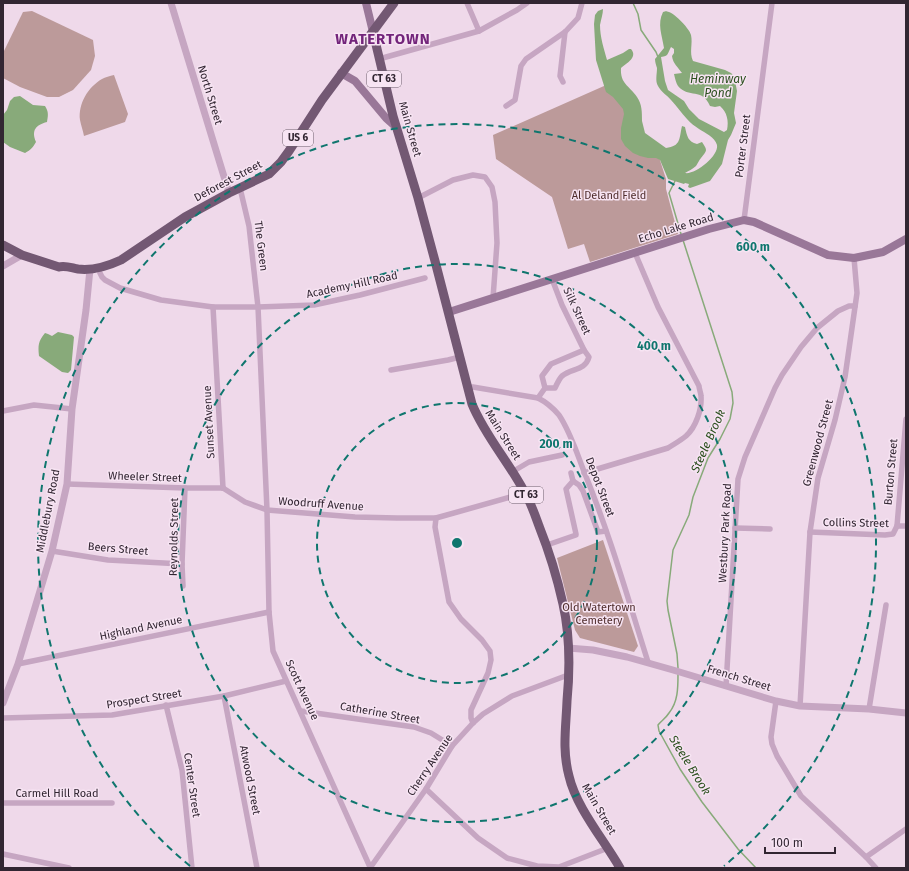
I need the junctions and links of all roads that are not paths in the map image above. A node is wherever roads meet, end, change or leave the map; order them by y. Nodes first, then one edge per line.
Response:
1 (171, 3) edge
2 (366, 3) edge
3 (394, 3) edge
4 (467, 3) edge
5 (527, 3) edge
6 (582, 3) edge
7 (772, 3) edge
8 (479, 31) junction
9 (373, 32) junction
10 (565, 32) junction
11 (379, 59) junction
12 (341, 73) junction
13 (563, 82) dead end
14 (506, 106) dead end
15 (396, 127) junction
16 (240, 188) junction
17 (229, 193) junction
18 (418, 198) junction
19 (744, 220) junction
20 (906, 239) edge
21 (3, 245) edge
22 (634, 253) junction
23 (22, 254) junction
24 (854, 258) junction
25 (110, 265) junction
26 (3, 266) edge
27 (90, 272) junction
28 (100, 273) junction
29 (425, 278) dead end
30 (552, 279) junction
31 (493, 298) junction
32 (213, 306) junction
33 (855, 306) junction
34 (258, 307) junction
35 (449, 312) junction
36 (584, 350) junction
37 (460, 357) junction
38 (391, 370) dead end
39 (467, 387) junction
40 (545, 388) junction
41 (538, 398) junction
42 (72, 409) junction
43 (3, 411) edge
44 (906, 419) edge
45 (562, 455) dead end
46 (512, 472) junction
47 (571, 473) dead end
48 (584, 473) junction
49 (573, 480) junction
50 (67, 484) junction
51 (185, 488) junction
52 (223, 488) junction
53 (525, 492) junction
54 (267, 510) junction
55 (436, 518) junction
56 (897, 526) junction
57 (906, 526) edge
58 (735, 528) junction
59 (770, 529) dead end
60 (606, 531) junction
61 (810, 532) junction
62 (547, 545) junction
63 (52, 551) junction
64 (182, 564) junction
65 (182, 586) dead end
66 (886, 605) dead end
67 (269, 612) junction
68 (568, 648) junction
69 (648, 662) junction
70 (18, 664) junction
71 (568, 675) junction
72 (286, 681) junction
73 (726, 686) junction
74 (224, 696) junction
75 (776, 701) junction
76 (3, 703) edge
77 (166, 705) junction
78 (800, 706) junction
79 (869, 709) junction
80 (301, 711) junction
81 (906, 713) edge
82 (3, 718) edge
83 (473, 723) junction
84 (452, 746) junction
85 (426, 789) junction
86 (3, 803) edge
87 (112, 803) dead end
88 (906, 829) edge
89 (608, 848) junction
90 (3, 854) edge
91 (866, 857) junction
92 (69, 868) edge
93 (192, 868) edge
94 (257, 868) edge
95 (370, 868) edge
96 (620, 868) edge
97 (876, 868) edge

1 - 17 street, North Street
2 - 9 main road, Main Street / CT 63
3 - 9 main road, US 6
4 - 8 street
5 - 8 street
6 - 10 street
7 - 19 street, Porter Street
8 - 11 street
9 - 11 main road, Main Street / CT 63
9 - 12 main road, Deforest Street / US 6
10 - 13 street
10 - 14 street
11 - 15 main road, Main Street / CT 63
12 - 15 main road
12 - 16 main road, Deforest Street / US 6
15 - 18 main road, Main Street / CT 63
16 - 17 main road, Deforest Street / US 6
16 - 34 street, The Green
17 - 25 main road, Deforest Street / US 6
18 - 31 street
18 - 35 main road, Main Street / CT 63
19 - 22 main road, Echo Lake Road
19 - 24 main road
20 - 24 main road
21 - 23 main road, US 6
22 - 30 main road, Echo Lake Road
22 - 48 street
23 - 26 street
23 - 27 main road, US 6
24 - 33 street, Greenwood Street
25 - 27 main road, US 6
25 - 28 main road, US 6
27 - 28 main road, US 6
27 - 42 street, Middlebury Road
28 - 32 street, Academy Hill Road
29 - 34 street, Academy Hill Road
30 - 31 main road, Echo Lake Road
30 - 36 street, Silk Street
31 - 35 main road, Echo Lake Road
32 - 34 street, Academy Hill Road
32 - 52 street, Sunset Avenue
33 - 58 street, Westbury Park Road
33 - 61 street, Greenwood Street
34 - 54 street, Woodruff Avenue
35 - 37 main road, Main Street / CT 63
36 - 40 street, Silk Street
36 - 40 street, Silk Street
37 - 38 street
37 - 39 main road, Main Street / CT 63
39 - 41 street, Depot Street
39 - 46 main road, Main Street / CT 63
40 - 41 street, Silk Street
41 - 48 street, Depot Street
42 - 43 street
42 - 50 street, Middlebury Road
44 - 56 street, Burton Street
45 - 46 street
46 - 53 main road, Main Street / CT 63
47 - 49 street
48 - 60 street, Depot Street
49 - 60 street
49 - 62 street
50 - 51 street, Wheeler Street
50 - 63 street, Middlebury Road
51 - 52 street, Wheeler Street
51 - 64 street, Reynolds Street
52 - 54 street
53 - 55 street, Woodruff Avenue
53 - 62 main road, Main Street / CT 63
54 - 55 street, Woodruff Avenue
54 - 67 street, Scott Avenue
55 - 83 street
56 - 57 street
56 - 61 street, Collins Street
58 - 59 street
58 - 73 street, Westbury Park Road
60 - 69 street, Depot Street
61 - 78 street, Greenwood Street
62 - 68 main road, Main Street / CT 63
63 - 64 street, Beers Street
63 - 70 street, Middlebury Road
64 - 65 street, Reynolds Street
66 - 79 street
67 - 70 street, Highland Avenue
67 - 72 street, Scott Avenue
68 - 69 street, French Street
68 - 71 main road, Main Street / CT 63
69 - 73 street, French Street
70 - 76 street, Middlebury Road
71 - 83 street, Cherry Avenue
71 - 89 main road, Main Street / CT 63
72 - 74 street, Prospect Street
72 - 80 street, Scott Avenue
73 - 75 street, French Street
74 - 77 street, Prospect Street
74 - 94 street, Atwood Street
75 - 78 street, French Street
75 - 91 street
77 - 82 street, Prospect Street
77 - 93 street, Center Street
78 - 79 street, French Street
79 - 81 street, French Street
80 - 84 street, Catherine Street
80 - 95 street, Scott Avenue
83 - 84 street, Cherry Avenue
84 - 85 street, Cherry Avenue
85 - 89 street
85 - 95 street, Cherry Avenue
86 - 87 street, Carmel Hill Road
88 - 91 street
89 - 96 main road, Main Street / CT 63
90 - 92 street
91 - 97 street

